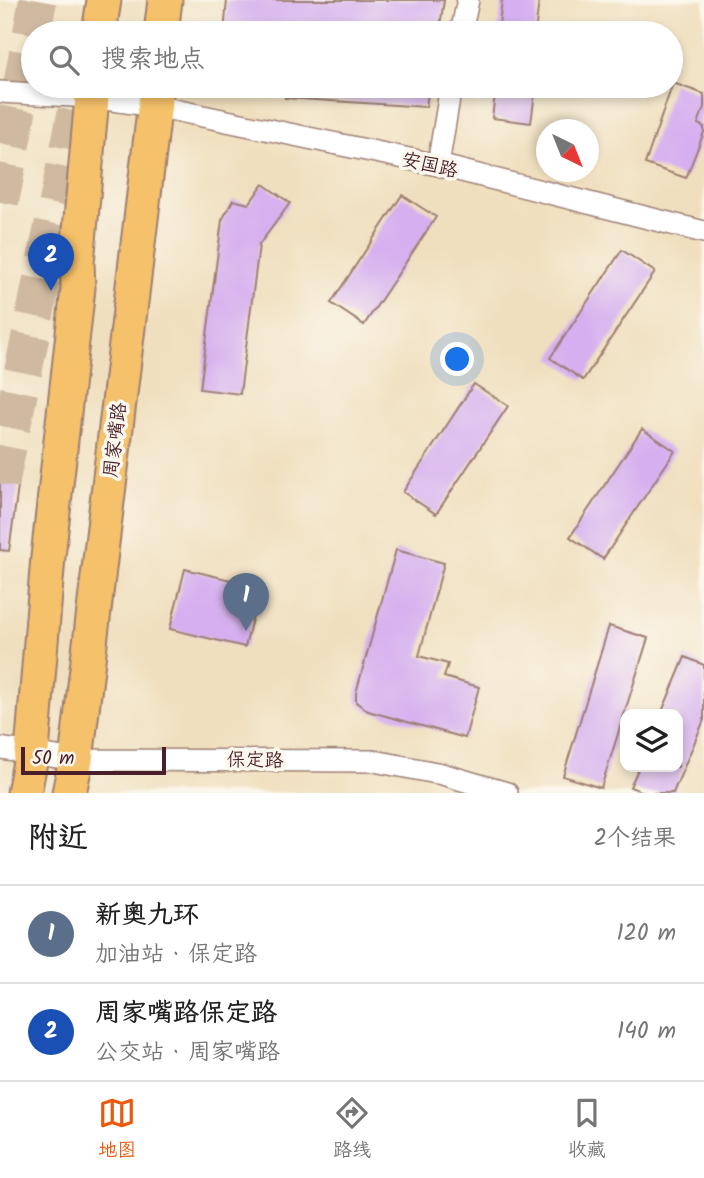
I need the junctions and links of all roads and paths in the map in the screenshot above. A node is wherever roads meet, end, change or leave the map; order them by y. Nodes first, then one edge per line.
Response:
1 (104, 0) edge
2 (164, 0) edge
3 (468, 0) edge
4 (101, 21) edge
5 (163, 21) edge
6 (464, 21) edge
7 (0, 92) edge
8 (21, 92) edge
9 (91, 98) edge
10 (156, 98) edge
11 (164, 98) edge
12 (449, 98) edge
13 (438, 165) junction
14 (704, 232) edge
15 (0, 748) edge
16 (33, 752) junction
17 (76, 760) junction
18 (24, 793) edge
19 (69, 793) edge
20 (507, 793) edge

1 - 4 main road
2 - 5 main road
3 - 6 street
7 - 8 street
9 - 16 main road
10 - 17 main road, 周家嘴路
11 - 13 street, 安国路
12 - 13 street
13 - 14 street, 安国路
15 - 16 street, 保定路
16 - 17 street, 保定路
16 - 18 main road
17 - 19 main road, 周家嘴路
17 - 20 street, 保定路

